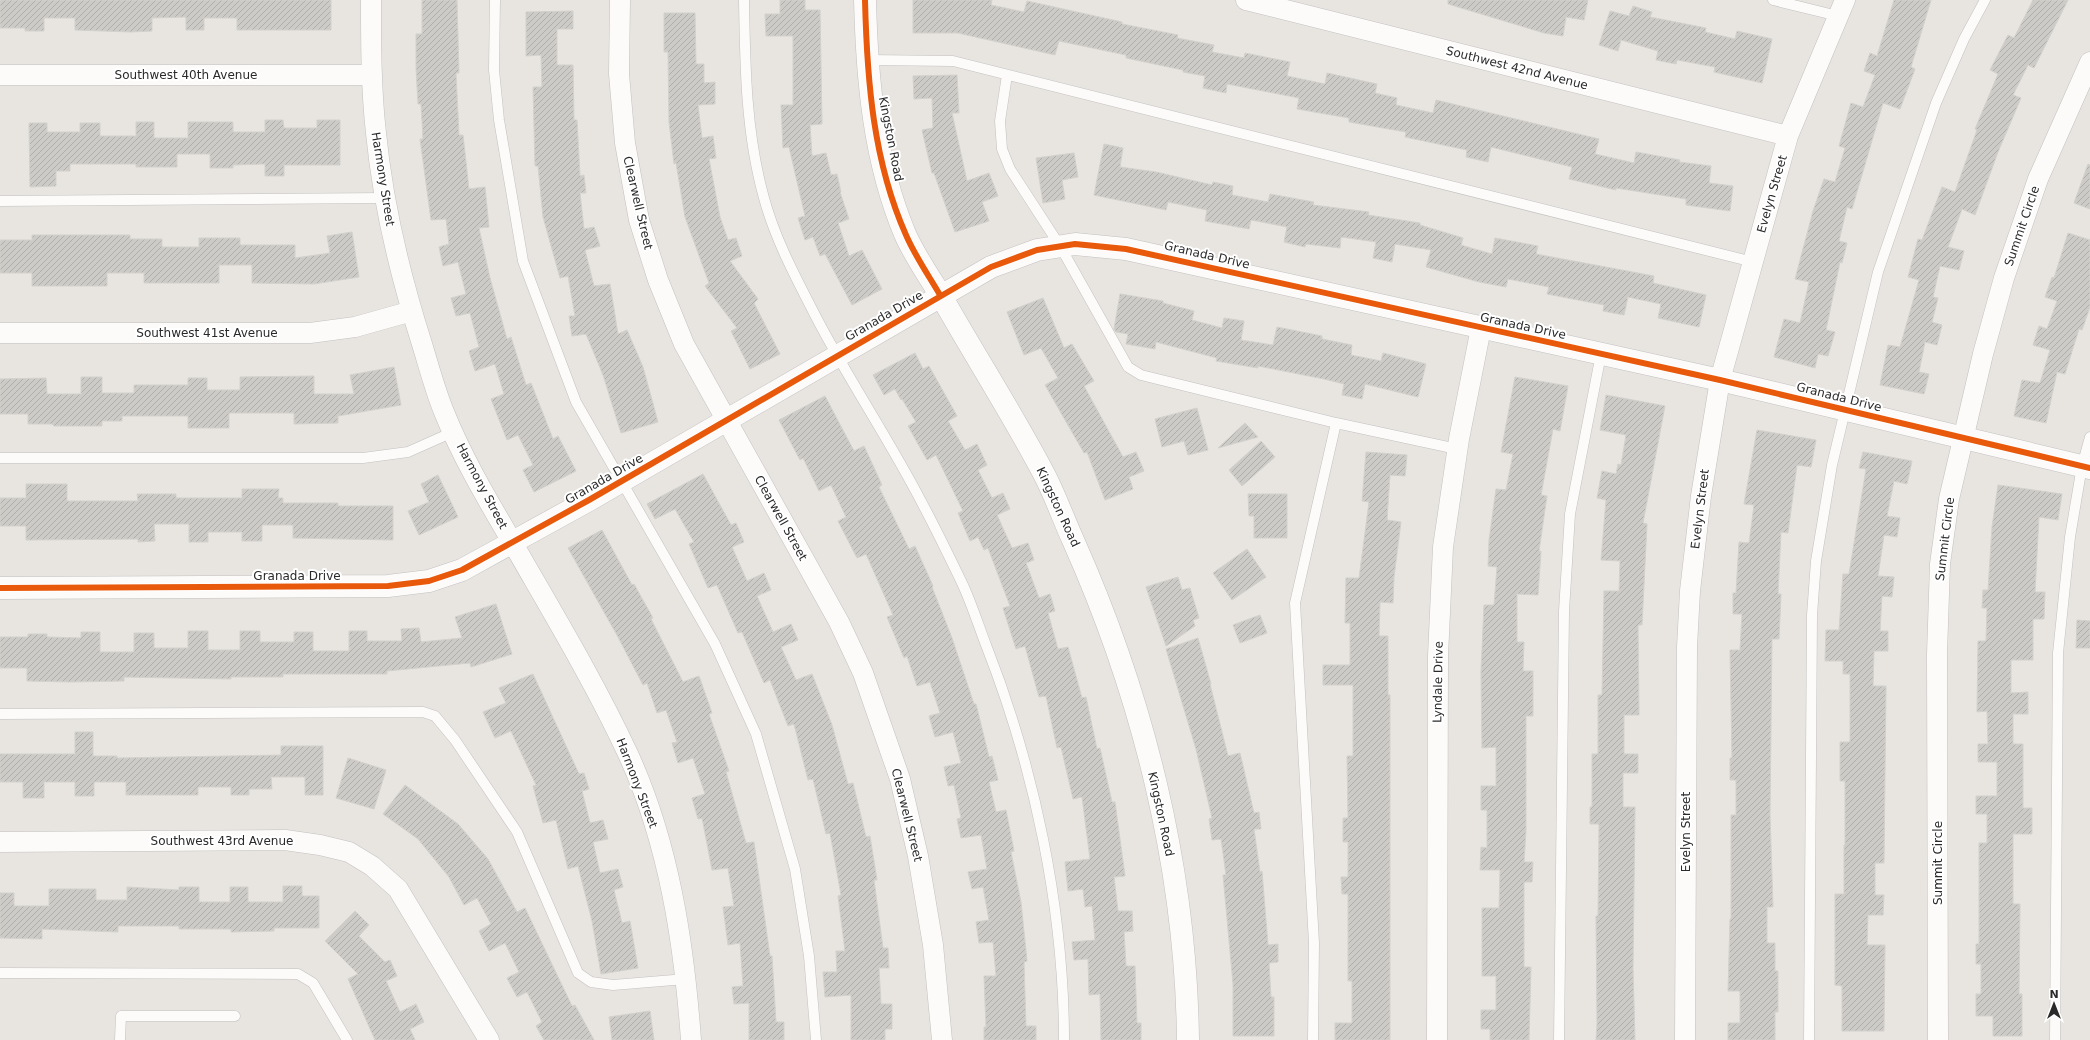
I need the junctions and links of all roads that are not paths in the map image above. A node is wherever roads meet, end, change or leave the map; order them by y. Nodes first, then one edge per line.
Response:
1 (371, 0) edge
2 (495, 0) edge
3 (620, 0) edge
4 (744, 0) edge
5 (865, 0) edge
6 (1246, 0) edge
7 (1772, 0) edge
8 (1985, 0) edge
9 (1842, 8) edge
10 (868, 60) junction
11 (2090, 62) edge
12 (1007, 74) junction
13 (372, 75) junction
14 (0, 76) edge
15 (1788, 136) junction
16 (385, 198) junction
17 (0, 201) edge
18 (1060, 246) junction
19 (1753, 262) junction
20 (940, 295) junction
21 (412, 311) junction
22 (1481, 328) junction
23 (0, 333) edge
24 (1601, 354) junction
25 (836, 356) junction
26 (1720, 380) junction
27 (1844, 410) junction
28 (726, 421) junction
29 (1336, 423) junction
30 (453, 432) junction
31 (2090, 437) edge
32 (1962, 439) junction
33 (1457, 449) junction
34 (0, 458) edge
35 (2086, 467) edge
36 (622, 481) junction
37 (512, 542) junction
38 (0, 588) edge
39 (0, 714) edge
40 (0, 842) edge
41 (0, 973) edge
42 (686, 979) junction
43 (235, 1016) dead end
44 (120, 1040) edge
45 (347, 1040) edge
46 (489, 1040) edge
47 (691, 1040) edge
48 (816, 1040) edge
49 (942, 1040) edge
50 (1064, 1040) edge
51 (1188, 1040) edge
52 (1313, 1040) edge
53 (1437, 1040) edge
54 (1559, 1040) edge
55 (1685, 1040) edge
56 (1809, 1040) edge
57 (1938, 1040) edge
58 (2055, 1040) edge

1 - 13 street, Harmony Street
2 - 36 lane
3 - 28 street, Clearwell Street
4 - 25 lane
5 - 10 street, Kingston Road
6 - 15 street, Southwest 42nd Avenue
7 - 9 lane
8 - 27 lane
9 - 15 street, Evelyn Street
10 - 12 lane
10 - 20 street, Kingston Road
11 - 32 street, Summit Circle
12 - 18 lane
12 - 19 lane
13 - 14 street, Southwest 40th Avenue
13 - 16 street, Harmony Street
15 - 19 street, Evelyn Street
16 - 17 lane
16 - 21 street, Harmony Street
18 - 20 street, Granada Drive
18 - 22 street, Granada Drive
18 - 29 lane
19 - 26 street, Evelyn Street
20 - 25 street, Granada Drive
20 - 51 street, Kingston Road
21 - 23 street, Southwest 41st Avenue
21 - 30 street, Harmony Street
22 - 24 street, Granada Drive
22 - 33 street, Lyndale Drive
24 - 26 street, Granada Drive
24 - 54 lane
25 - 28 street, Granada Drive
25 - 50 lane
26 - 27 street, Granada Drive
26 - 55 street, Evelyn Street
27 - 32 street, Granada Drive
27 - 56 lane
28 - 36 street, Granada Drive
28 - 49 street, Clearwell Street
29 - 33 lane
29 - 52 lane
30 - 34 lane
30 - 37 street, Harmony Street
31 - 35 lane
32 - 35 street, Granada Drive
32 - 57 street, Summit Circle
33 - 53 street, Lyndale Drive
35 - 58 lane
36 - 37 street, Granada Drive
36 - 48 lane
37 - 38 street, Granada Drive
37 - 42 street, Harmony Street
39 - 42 lane
40 - 46 street, Southwest 43rd Avenue
41 - 45 lane
42 - 47 street, Harmony Street
43 - 44 lane

